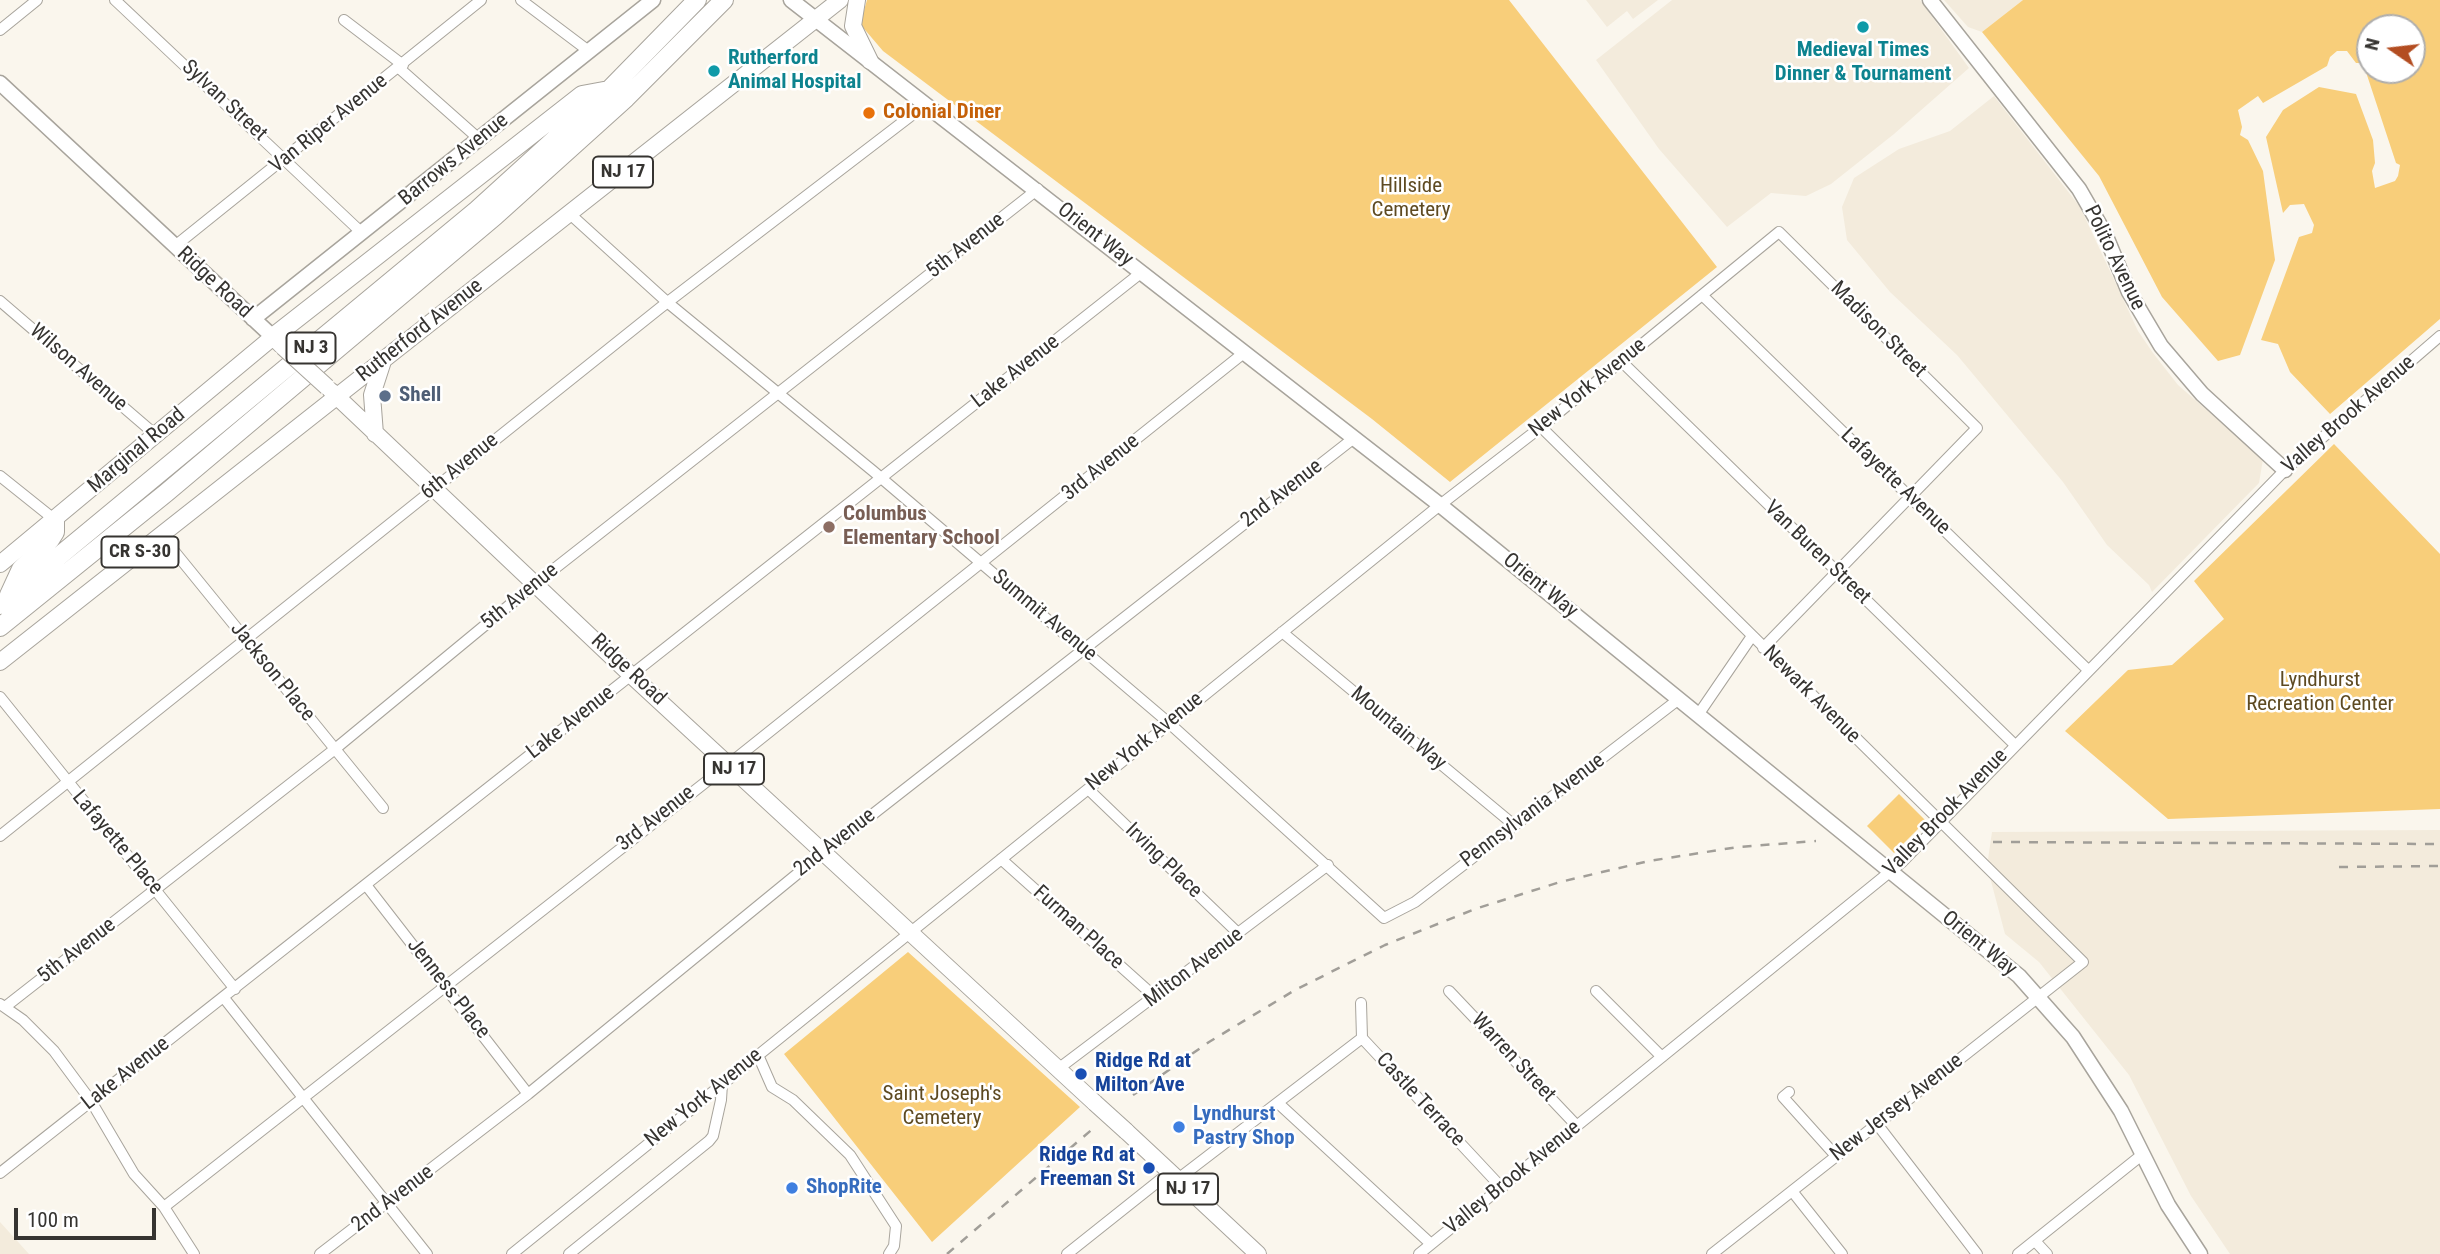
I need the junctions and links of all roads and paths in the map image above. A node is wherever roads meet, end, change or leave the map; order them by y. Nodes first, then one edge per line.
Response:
1 (37, 0) edge
2 (115, 0) edge
3 (481, 0) edge
4 (521, 0) edge
5 (653, 0) edge
6 (697, 0) edge
7 (723, 0) edge
8 (791, 0) edge
9 (841, 0) edge
10 (857, 0) edge
11 (1930, 0) edge
12 (344, 20) dead end
13 (816, 20) junction
14 (0, 30) edge
15 (590, 52) junction
16 (870, 61) junction
17 (401, 66) junction
18 (0, 83) edge
19 (609, 90) junction
20 (925, 105) junction
21 (479, 139) junction
22 (286, 158) junction
23 (1038, 189) junction
24 (570, 214) junction
25 (1779, 232) joint
26 (362, 233) junction
27 (175, 246) junction
28 (1142, 272) junction
29 (1702, 295) junction
30 (0, 301) edge
31 (667, 302) junction
32 (253, 319) junction
33 (2440, 336) edge
34 (278, 342) junction
35 (1245, 352) junction
36 (384, 359) junction
37 (1621, 361) junction
38 (332, 392) junction
39 (778, 394) junction
40 (1541, 427) junction
41 (375, 434) junction
42 (157, 436) junction
43 (1354, 438) junction
44 (2285, 470) junction
45 (0, 476) edge
46 (881, 478) junction
47 (432, 489) junction
48 (1911, 498) junction
49 (1440, 505) junction
50 (55, 520) junction
51 (161, 535) junction
52 (981, 563) junction
53 (0, 564) edge
54 (1836, 573) junction
55 (535, 584) junction
56 (4, 602) edge
57 (0, 627) edge
58 (1282, 632) junction
59 (1752, 636) junction
60 (247, 641) junction
61 (1763, 648) junction
62 (1085, 651) junction
63 (0, 662) edge
64 (2088, 670) junction
65 (631, 675) junction
66 (0, 697) edge
67 (1679, 699) junction
68 (1698, 715) junction
69 (1169, 723) junction
70 (2014, 744) junction
71 (335, 749) junction
72 (728, 764) junction
73 (67, 782) junction
74 (1088, 789) junction
75 (383, 808) dead end
76 (1940, 823) junction
77 (1514, 825) junction
78 (0, 836) edge
79 (824, 852) junction
80 (1001, 859) junction
81 (1328, 865) junction
82 (1891, 872) junction
83 (366, 885) junction
84 (156, 889) junction
85 (1384, 918) joint
86 (910, 932) junction
87 (1239, 934) junction
88 (2083, 962) joint
89 (446, 987) junction
90 (235, 989) junction
91 (1596, 990) dead end
92 (1450, 991) dead end
93 (2039, 996) junction
94 (1155, 997) junction
95 (224, 998) junction
96 (1361, 1003) dead end
97 (3, 1006) edge
98 (1362, 1038) junction
99 (758, 1055) junction
100 (1662, 1057) junction
101 (1058, 1069) junction
102 (722, 1084) junction
103 (1789, 1092) dead end
104 (528, 1094) junction
105 (301, 1099) junction
106 (91, 1101) junction
107 (1278, 1103) junction
108 (1877, 1124) junction
109 (1577, 1126) junction
110 (2143, 1154) junction
111 (1836, 1156) junction
112 (0, 1173) edge
113 (1174, 1176) junction
114 (1502, 1188) junction
115 (1792, 1191) junction
116 (388, 1203) junction
117 (164, 1207) junction
118 (2035, 1241) junction
119 (1432, 1244) junction
120 (1250, 1252) edge
121 (194, 1254) edge
122 (320, 1254) edge
123 (426, 1254) edge
124 (512, 1254) edge
125 (569, 1254) edge
126 (889, 1254) edge
127 (1067, 1254) edge
128 (1419, 1254) edge
129 (1712, 1254) edge
130 (1842, 1254) edge
131 (1978, 1254) edge
132 (2018, 1254) edge
133 (2046, 1254) edge
134 (2200, 1254) edge

1 - 14 street
2 - 22 street, Sylvan Street
3 - 17 street, Van Riper Avenue
4 - 15 street
5 - 15 street, Barrows Avenue
6 - 19 highway, NJ 3
7 - 57 highway, NJ 3
8 - 13 street, Orient Way
9 - 13 main road, Rutherford Avenue / NJ 17
10 - 16 main road
11 - 44 street, Polito Avenue
12 - 17 street
13 - 16 street, Orient Way
13 - 24 main road, Rutherford Avenue / NJ 17
15 - 21 street, Barrows Avenue
16 - 20 street, Orient Way
17 - 21 street
17 - 22 street, Van Riper Avenue
18 - 27 street, Ridge Road
19 - 34 highway
19 - 56 highway, NJ 3
20 - 23 street, Orient Way
20 - 31 street, 6th Avenue
21 - 26 street, Barrows Avenue
22 - 26 street, Sylvan Street
22 - 27 street, Van Riper Avenue
23 - 28 street, Orient Way
23 - 39 street, 5th Avenue
24 - 31 street, Summit Avenue
24 - 36 main road, Rutherford Avenue / NJ 17
25 - 29 street, New York Avenue
25 - 48 street, Madison Street
26 - 32 street, Barrows Avenue
27 - 32 street, Ridge Road
28 - 35 street, Orient Way
28 - 46 street, Lake Avenue
29 - 37 street, New York Avenue
29 - 48 street, Lafayette Avenue
30 - 42 street, Wilson Avenue
31 - 39 street, Summit Avenue
31 - 47 street, 6th Avenue
32 - 34 street, Ridge Road
33 - 44 street, Valley Brook Avenue
34 - 38 main road, Ridge Road, bridge
34 - 42 main road, Marginal Road
35 - 43 street, Orient Way
35 - 52 street, 3rd Avenue
36 - 38 main road, Rutherford Avenue / NJ 17
36 - 41 main road
37 - 40 street, New York Avenue
37 - 54 street, Van Buren Street
38 - 41 main road, Ridge Road / NJ 17
38 - 51 main road, Rutherford Avenue / CR S-30
39 - 46 street, Summit Avenue
39 - 55 street, 5th Avenue
40 - 49 street, New York Avenue
40 - 59 street, Newark Avenue
41 - 47 main road, Ridge Road / NJ 17
42 - 50 main road, Marginal Road
43 - 49 street, Orient Way
43 - 62 street, 2nd Avenue
44 - 64 street, Valley Brook Avenue
45 - 50 street
46 - 52 street, Summit Avenue
46 - 65 street, Lake Avenue
47 - 55 main road, Ridge Road / NJ 17
47 - 60 street, 6th Avenue
48 - 54 street
48 - 64 street, Lafayette Avenue
49 - 58 street, New York Avenue
49 - 67 street, Orient Way
50 - 53 main road, Marginal Road
50 - 56 highway
51 - 60 street, Jackson Place
51 - 63 main road, Rutherford Avenue / CR S-30
52 - 62 street, Summit Avenue
52 - 72 street, 3rd Avenue
54 - 61 street
54 - 70 street, Van Buren Street
55 - 65 main road, Ridge Road / NJ 17
55 - 71 street, 5th Avenue
58 - 69 street, New York Avenue
58 - 77 street, Mountain Way
59 - 61 street, Newark Avenue
59 - 68 street
60 - 71 street, Jackson Place
60 - 73 street, 6th Avenue
61 - 76 street, Newark Avenue
62 - 69 street, Summit Avenue
62 - 79 street, 2nd Avenue
64 - 70 street, Valley Brook Avenue
65 - 72 main road, Ridge Road / NJ 17
65 - 83 street, Lake Avenue
66 - 73 street, Lafayette Place
67 - 68 street, Orient Way
67 - 77 street, Pennsylvania Avenue
68 - 82 street, Orient Way
69 - 74 street, New York Avenue
69 - 81 street, Summit Avenue
70 - 76 street, Valley Brook Avenue
71 - 75 street, Jackson Place
71 - 84 street, 5th Avenue
72 - 79 main road, Ridge Road / NJ 17
72 - 89 street, 3rd Avenue
73 - 78 street, 6th Avenue
73 - 84 street, Lafayette Place
74 - 80 street, New York Avenue
74 - 87 street, Irving Place
76 - 82 street, Valley Brook Avenue
76 - 88 street, Newark Avenue
77 - 85 street, Pennsylvania Avenue
79 - 86 main road, Ridge Road / NJ 17
79 - 104 street, 2nd Avenue
80 - 86 street, New York Avenue
80 - 94 street, Furman Place
81 - 85 street, Summit Avenue
81 - 87 street, Milton Avenue
82 - 93 street, Orient Way
82 - 100 street, Valley Brook Avenue
83 - 89 street, Jenness Place
83 - 90 street, Lake Avenue
84 - 90 street, Lafayette Place
84 - 97 street, 5th Avenue
86 - 99 street, New York Avenue
86 - 101 main road, Ridge Road / NJ 17
87 - 94 street, Milton Avenue
88 - 93 street, New Jersey Avenue
89 - 104 street, Jenness Place
89 - 105 street, 3rd Avenue
90 - 95 street, Lake Avenue
91 - 100 street
92 - 109 street, Warren Street
93 - 108 street, New Jersey Avenue
93 - 110 street, Orient Way
94 - 101 street, Milton Avenue
95 - 105 street
95 - 106 street, Lake Avenue
96 - 98 street, Castle Terrace
97 - 106 street
98 - 107 street
98 - 114 street, Castle Terrace
99 - 102 street, New York Avenue
99 - 126 street
100 - 109 street, Valley Brook Avenue
101 - 113 main road, Ridge Road / NJ 17, bridge
102 - 124 street, New York Avenue
102 - 125 street
103 - 111 street
104 - 116 street, 2nd Avenue
105 - 116 street
105 - 117 street, 3rd Avenue
106 - 112 street, Lake Avenue
106 - 117 street
107 - 113 street
107 - 119 street
108 - 111 street, New Jersey Avenue
108 - 131 street
109 - 114 street, Valley Brook Avenue
110 - 118 street
110 - 134 street, Orient Way
111 - 115 street, New Jersey Avenue
113 - 120 main road, Ridge Road / NJ 17
113 - 127 street
114 - 119 street, Valley Brook Avenue
115 - 129 street, New Jersey Avenue
115 - 130 street
116 - 122 street, 2nd Avenue
116 - 123 street
117 - 121 street
118 - 132 street
118 - 133 street
119 - 128 street, Valley Brook Avenue

